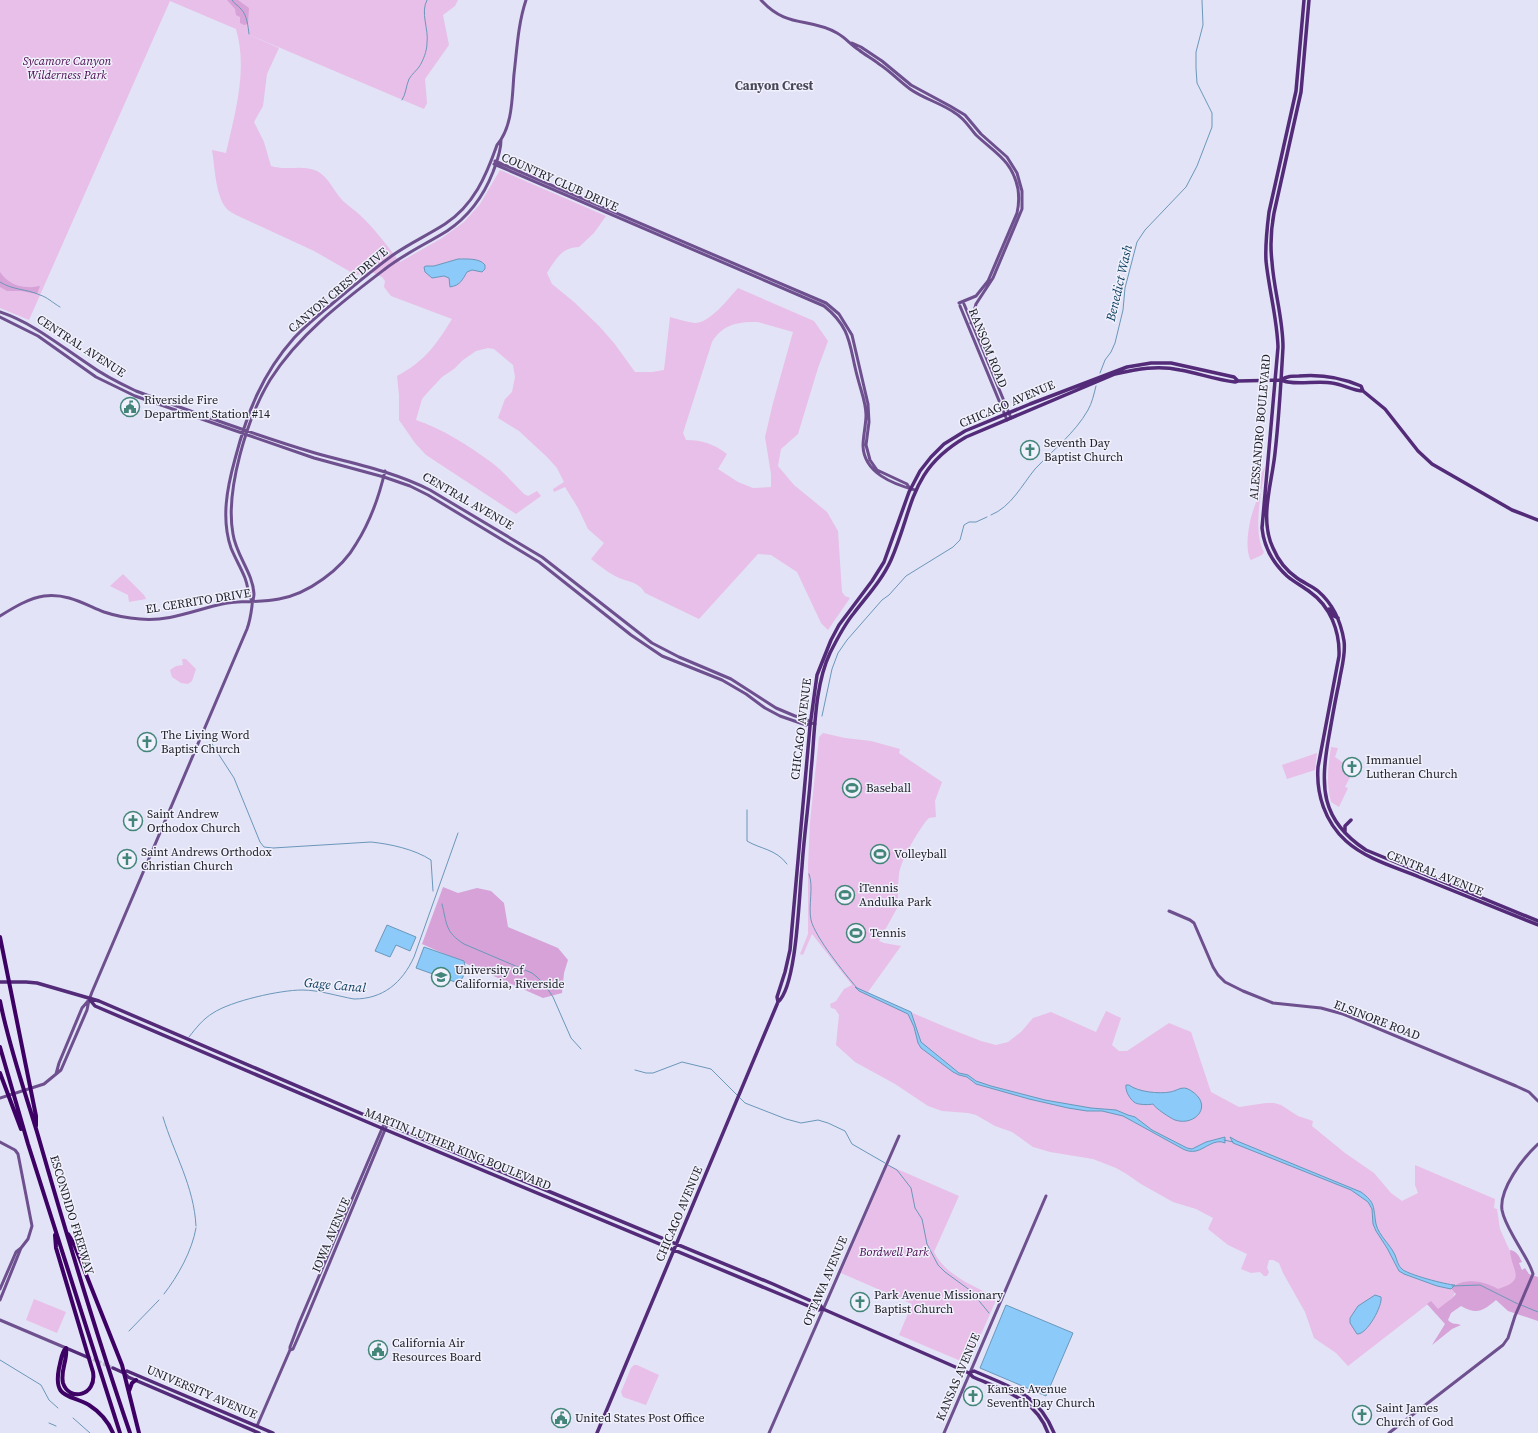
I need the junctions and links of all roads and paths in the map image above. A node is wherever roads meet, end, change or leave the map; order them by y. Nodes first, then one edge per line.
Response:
1 (526, 0) edge
2 (761, 0) edge
3 (1304, 0) edge
4 (1309, 0) edge
5 (851, 42) junction
6 (501, 140) junction
7 (492, 161) junction
8 (496, 163) junction
9 (962, 306) junction
10 (974, 309) junction
11 (0, 312) edge
12 (0, 317) edge
13 (971, 323) junction
14 (71, 353) junction
15 (68, 357) junction
16 (1281, 380) junction
17 (1238, 381) junction
18 (1275, 381) junction
19 (1363, 391) junction
20 (1007, 414) junction
21 (1009, 419) junction
22 (243, 428) junction
23 (248, 430) junction
24 (241, 434) junction
25 (246, 435) junction
26 (385, 471) junction
27 (384, 477) junction
28 (910, 489) junction
29 (915, 490) junction
30 (1538, 520) edge
31 (1266, 522) junction
32 (1269, 554) junction
33 (1287, 570) junction
34 (252, 601) junction
35 (1324, 605) junction
36 (0, 616) edge
37 (1338, 618) junction
38 (1339, 644) junction
39 (813, 724) junction
40 (1318, 787) junction
41 (1328, 805) junction
42 (1351, 820) dead end
43 (1337, 823) joint
44 (1333, 826) joint
45 (1345, 833) junction
46 (1169, 911) dead end
47 (1538, 921) edge
48 (1538, 925) edge
49 (0, 937) edge
50 (795, 950) junction
51 (789, 957) junction
52 (788, 978) junction
53 (10, 981) junction
54 (0, 982) edge
55 (89, 1000) junction
56 (0, 1001) edge
57 (778, 1002) junction
58 (0, 1046) edge
59 (0, 1073) edge
60 (56, 1074) junction
61 (0, 1098) edge
62 (13, 1101) junction
63 (1538, 1101) edge
64 (386, 1124) junction
65 (384, 1129) junction
66 (36, 1130) junction
67 (898, 1136) dead end
68 (0, 1142) edge
69 (1538, 1144) edge
70 (1046, 1196) dead end
71 (63, 1225) junction
72 (54, 1227) junction
73 (676, 1245) junction
74 (21, 1248) junction
75 (674, 1250) junction
76 (0, 1289) edge
77 (0, 1300) edge
78 (823, 1309) junction
79 (0, 1320) edge
80 (66, 1348) junction
81 (87, 1357) tunnel mouth
82 (113, 1368) tunnel mouth
83 (124, 1373) junction
84 (969, 1373) junction
85 (136, 1380) junction
86 (128, 1391) junction
87 (257, 1426) junction
88 (254, 1432) edge
89 (113, 1433) edge
90 (120, 1433) edge
91 (130, 1433) edge
92 (139, 1433) edge
93 (260, 1433) edge
94 (273, 1433) edge
95 (597, 1433) edge
96 (769, 1433) edge
97 (944, 1433) edge
98 (1048, 1433) edge
99 (1054, 1433) edge
100 (1389, 1433) edge

1 - 6 street, CANYON CREST DRIVE
2 - 5 street, RANSOM ROAD
3 - 18 main road, ALESSANDRO BOULEVARD
4 - 16 main road, ALESSANDRO BOULEVARD
5 - 9 street, RANSOM ROAD
5 - 10 street, RANSOM ROAD
6 - 7 street, CANYON CREST DRIVE
6 - 8 street, CANYON CREST DRIVE
7 - 8 street, COUNTRY CLUB DRIVE
7 - 22 street, CANYON CREST DRIVE
8 - 23 street, CANYON CREST DRIVE
8 - 28 street, COUNTRY CLUB DRIVE
9 - 10 street
9 - 13 street, RANSOM ROAD
9 - 20 street, RANSOM ROAD
10 - 13 street, RANSOM ROAD
11 - 14 street, CENTRAL AVENUE
12 - 15 street, CENTRAL AVENUE
13 - 20 street, RANSOM ROAD
14 - 15 street
14 - 22 street, CENTRAL AVENUE
15 - 24 street, CENTRAL AVENUE
16 - 18 main road, CHICAGO AVENUE
16 - 19 main road
16 - 19 main road
16 - 31 main road, ALESSANDRO BOULEVARD
17 - 18 main road, CHICAGO AVENUE
17 - 20 main road, CHICAGO AVENUE
17 - 21 main road, CHICAGO AVENUE
18 - 32 main road, ALESSANDRO BOULEVARD
19 - 30 main road
20 - 21 street, RANSOM ROAD
20 - 28 main road, CHICAGO AVENUE
21 - 29 main road, CHICAGO AVENUE
22 - 23 street, CENTRAL AVENUE
22 - 24 street, CANYON CREST DRIVE
23 - 25 street, CANYON CREST DRIVE
23 - 26 street, CENTRAL AVENUE
24 - 25 street, CENTRAL AVENUE
24 - 34 street, CANYON CREST DRIVE
25 - 27 street, CENTRAL AVENUE
25 - 34 street, CANYON CREST DRIVE
26 - 27 street, EL CERRITO DRIVE
26 - 39 street, CENTRAL AVENUE
27 - 34 street, EL CERRITO DRIVE
27 - 39 street, CENTRAL AVENUE
28 - 29 street, COUNTRY CLUB DRIVE
28 - 39 main road, CHICAGO AVENUE
29 - 39 main road, CHICAGO AVENUE
31 - 32 main road
31 - 33 main road, ALESSANDRO BOULEVARD
32 - 33 main road
32 - 35 main road, ALESSANDRO BOULEVARD
33 - 37 main road, ALESSANDRO BOULEVARD
34 - 36 street, EL CERRITO DRIVE
34 - 55 street, CANYON CREST DRIVE
35 - 37 main road
35 - 38 main road, ALESSANDRO BOULEVARD
37 - 38 main road
37 - 41 main road, ALESSANDRO BOULEVARD
38 - 40 main road, ALESSANDRO BOULEVARD
39 - 50 main road, CHICAGO AVENUE
39 - 51 main road, CHICAGO AVENUE
40 - 41 main road
40 - 44 main road, ALESSANDRO BOULEVARD
41 - 43 main road, ALESSANDRO BOULEVARD
42 - 45 main road
43 - 45 main road, CENTRAL AVENUE
44 - 48 main road, CENTRAL AVENUE
45 - 47 main road, CENTRAL AVENUE
46 - 63 street, ELSINORE ROAD
49 - 53 highway
50 - 51 main road
50 - 52 main road, CHICAGO AVENUE
51 - 52 main road
51 - 57 main road, CHICAGO AVENUE
52 - 57 main road, CHICAGO AVENUE
53 - 54 main road, MARTIN LUTHER KING BOULEVARD
53 - 55 main road, MARTIN LUTHER KING BOULEVARD
53 - 66 highway
55 - 60 street, CANYON CREST DRIVE
55 - 60 street, CANYON CREST DRIVE
55 - 64 main road, MARTIN LUTHER KING BOULEVARD
55 - 65 main road, MARTIN LUTHER KING BOULEVARD
56 - 66 highway, ESCONDIDO FREEWAY
57 - 73 main road, CHICAGO AVENUE
58 - 62 highway, ESCONDIDO FREEWAY
59 - 62 highway
60 - 61 street, CANYON CREST DRIVE
62 - 72 highway, ESCONDIDO FREEWAY
64 - 65 street, IOWA AVENUE
64 - 73 main road, MARTIN LUTHER KING BOULEVARD
65 - 75 main road, MARTIN LUTHER KING BOULEVARD
65 - 87 street, IOWA AVENUE
66 - 71 highway, ESCONDIDO FREEWAY
67 - 78 street, OTTAWA AVENUE
68 - 74 street
69 - 100 street
70 - 84 street, KANSAS AVENUE
71 - 83 highway
71 - 91 highway, ESCONDIDO FREEWAY
72 - 80 highway
72 - 90 highway, ESCONDIDO FREEWAY
73 - 75 main road, CHICAGO AVENUE
73 - 78 main road, MARTIN LUTHER KING BOULEVARD
74 - 76 street
74 - 77 street
75 - 78 main road, MARTIN LUTHER KING BOULEVARD
75 - 95 main road, CHICAGO AVENUE
78 - 84 main road, MARTIN LUTHER KING BOULEVARD
78 - 96 street, OTTAWA AVENUE
79 - 80 street
80 - 81 main road
80 - 89 highway
82 - 83 main road, UNIVERSITY AVENUE
83 - 85 main road, UNIVERSITY AVENUE
83 - 86 highway
83 - 87 main road, UNIVERSITY AVENUE
84 - 97 street, KANSAS AVENUE
84 - 98 main road
84 - 99 main road, MARTIN LUTHER KING BOULEVARD
85 - 86 highway
85 - 88 main road, UNIVERSITY AVENUE
86 - 92 highway
87 - 88 main road, IOWA AVENUE
87 - 94 main road, UNIVERSITY AVENUE
88 - 93 main road, UNIVERSITY AVENUE

